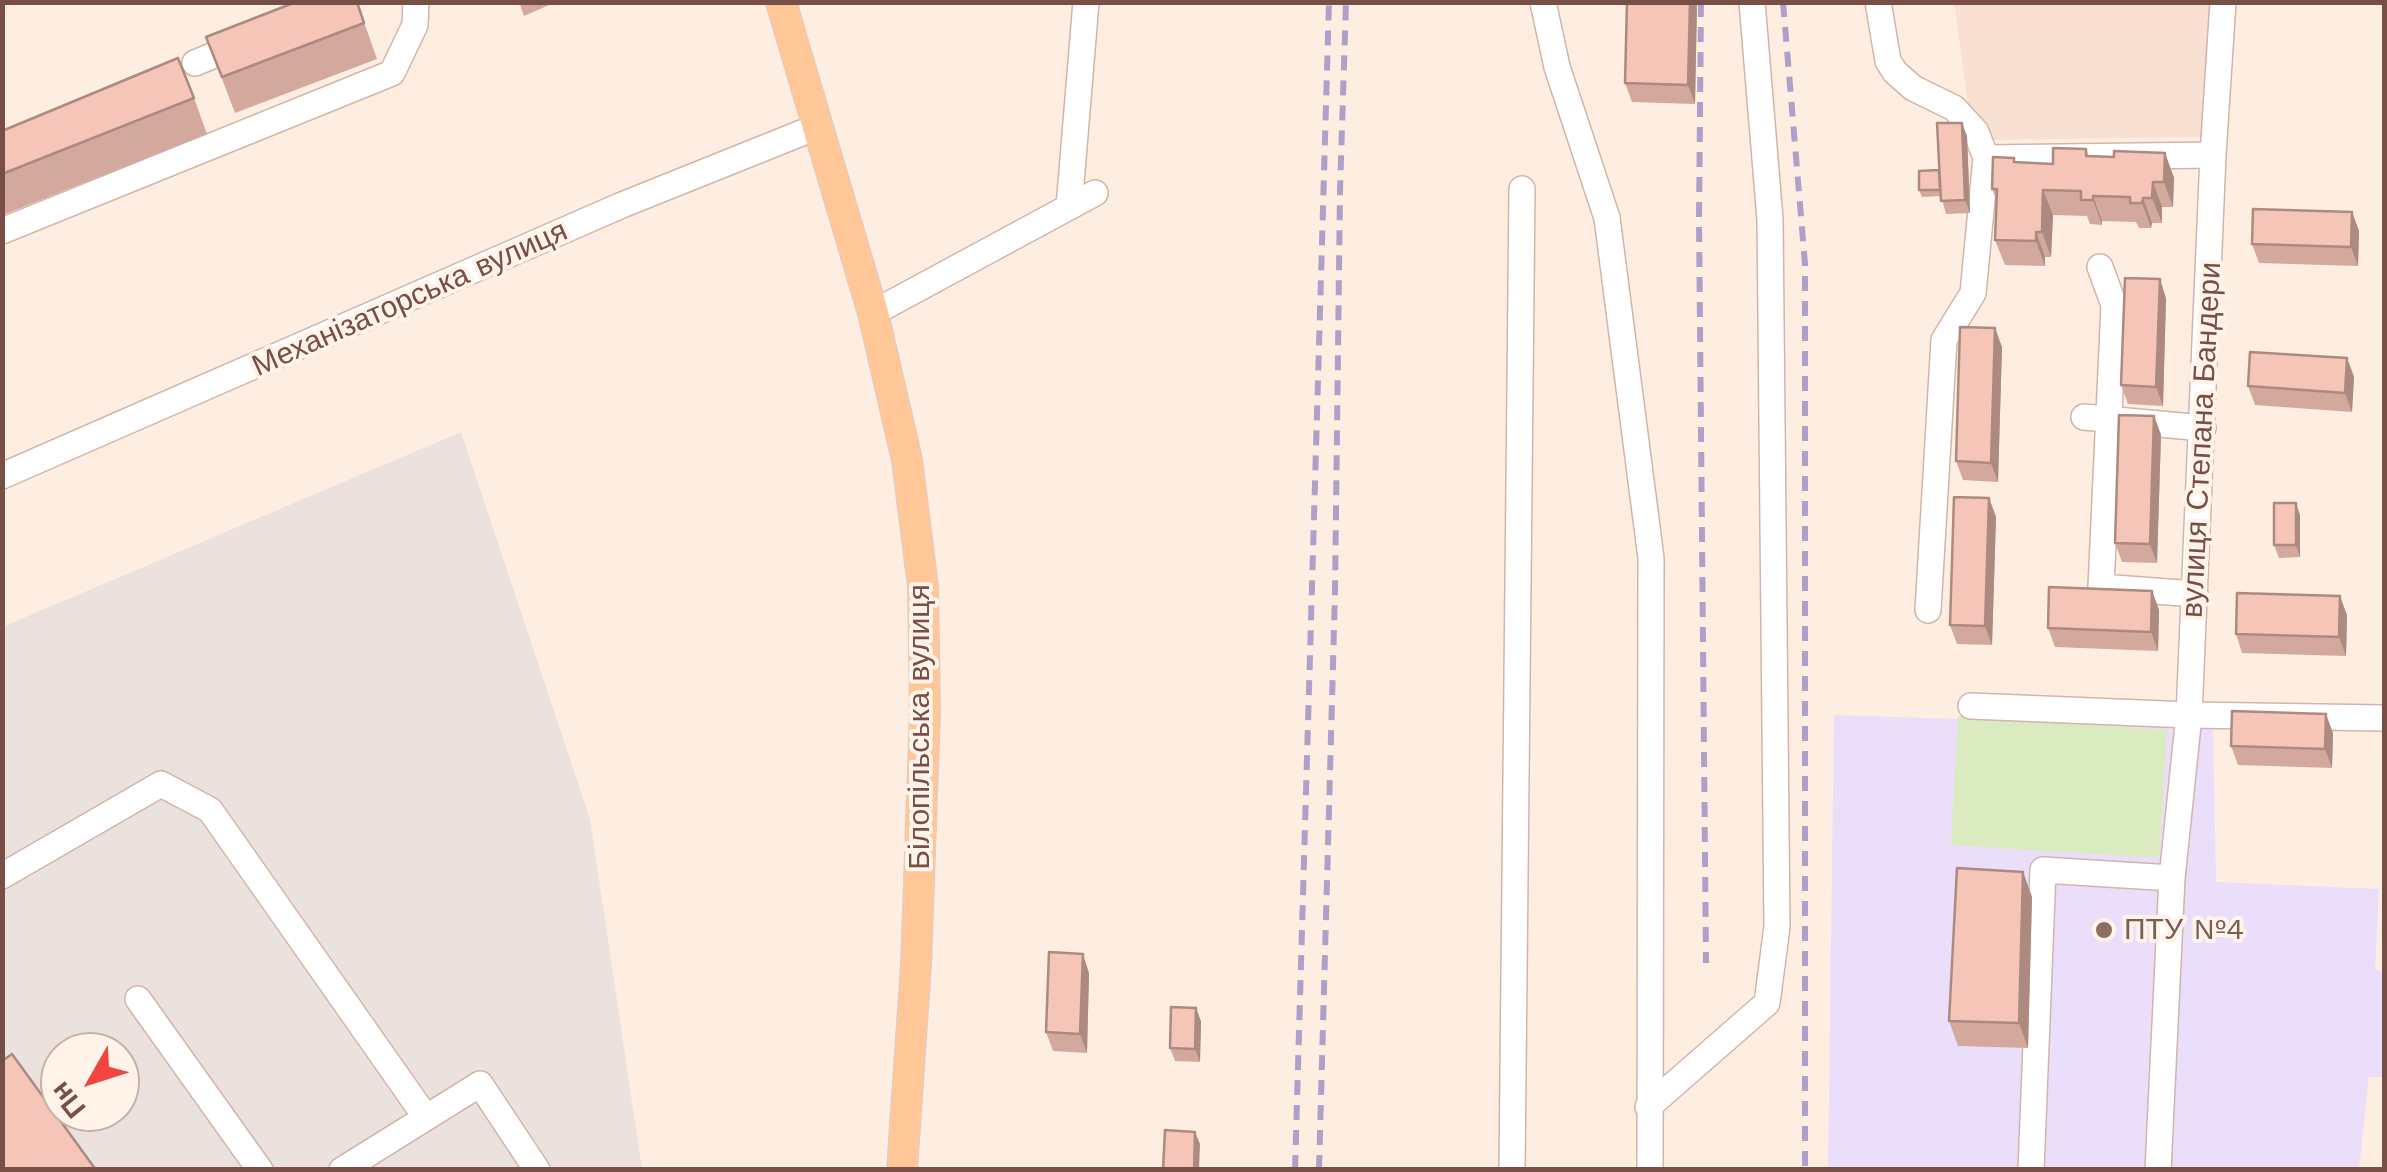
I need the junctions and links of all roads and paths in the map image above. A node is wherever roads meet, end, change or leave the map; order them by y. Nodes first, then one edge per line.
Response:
1 (416, 2) edge
2 (781, 2) edge
3 (1086, 2) edge
4 (1543, 2) edge
5 (1752, 2) edge
6 (1878, 2) edge
7 (2223, 2) edge
8 (267, 33) edge
9 (195, 63) dead end
10 (818, 126) junction
11 (2213, 155) junction
12 (1986, 158) junction
13 (1522, 189) dead end
14 (1095, 193) dead end
15 (1070, 207) junction
16 (2, 231) edge
17 (2100, 267) dead end
18 (872, 313) junction
19 (2096, 419) junction
20 (2203, 428) junction
21 (2, 476) edge
22 (2194, 594) junction
23 (1928, 610) dead end
24 (1970, 706) dead end
25 (2189, 715) junction
26 (2384, 718) edge
27 (2, 876) edge
28 (2172, 878) junction
29 (138, 999) dead end
30 (1648, 1107) junction
31 (425, 1116) junction
32 (260, 1170) edge
33 (342, 1170) edge
34 (537, 1170) edge
35 (902, 1170) edge
36 (1512, 1170) edge
37 (1650, 1170) edge
38 (2032, 1170) edge
39 (2158, 1170) edge

1 - 16 street
2 - 10 main road, Білопільська вулиця
3 - 15 street
4 - 30 street
5 - 30 street
6 - 12 street
7 - 11 street, вулиця Степана Бандери
8 - 9 street
10 - 18 main road, Білопільська вулиця
10 - 21 street, Механізаторська вулиця
11 - 12 street
11 - 20 street, вулиця Степана Бандери
12 - 23 street
13 - 36 street
14 - 15 street
15 - 18 street
17 - 19 street
18 - 35 main road, Білопільська вулиця
19 - 20 street
19 - 22 street
20 - 22 street, вулиця Степана Бандери
22 - 25 street, вулиця Степана Бандери
24 - 25 street
25 - 26 street
25 - 28 street, вулиця Степана Бандери
27 - 31 street
28 - 38 street
28 - 39 street, вулиця Степана Бандери
29 - 32 street
30 - 37 street
31 - 33 street
31 - 34 street

